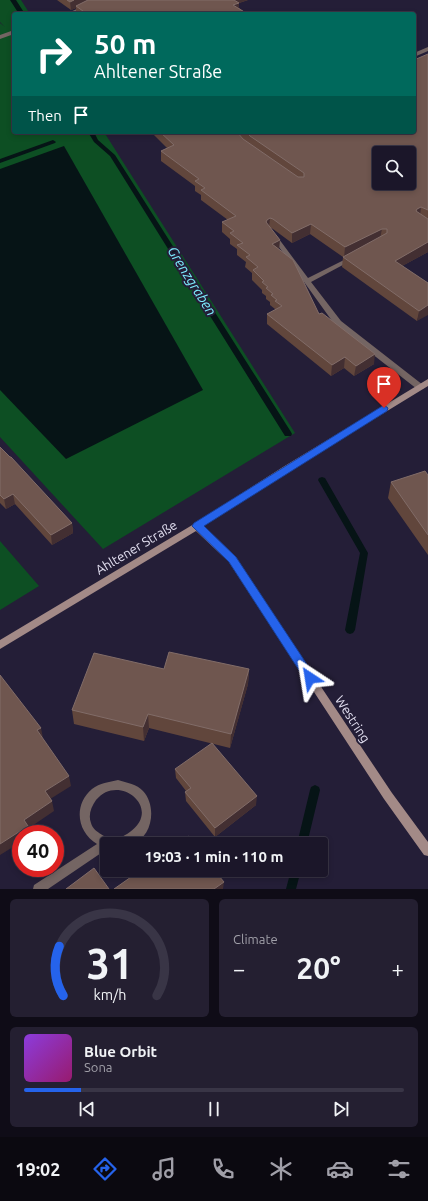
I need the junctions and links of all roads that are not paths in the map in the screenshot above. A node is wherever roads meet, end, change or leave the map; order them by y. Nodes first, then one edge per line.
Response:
1 (100, 0) edge
2 (73, 12) edge
3 (12, 33) edge
4 (0, 37) edge
5 (428, 48) edge
6 (416, 54) edge
7 (270, 231) edge
8 (356, 256) edge
9 (308, 281) junction
10 (428, 382) edge
11 (420, 386) junction
12 (197, 526) junction
13 (0, 645) edge
14 (136, 837) edge
15 (100, 841) edge
16 (100, 849) edge
17 (428, 852) edge
18 (38, 889) edge

1 - 2 street
3 - 4 street
5 - 6 street
7 - 9 street
8 - 9 street
9 - 11 street
10 - 11 main road, Ahltener Straße
11 - 12 main road, Ahltener Straße
12 - 13 main road, Ahltener Straße
12 - 17 main road, Westring
14 - 15 street
16 - 18 street

